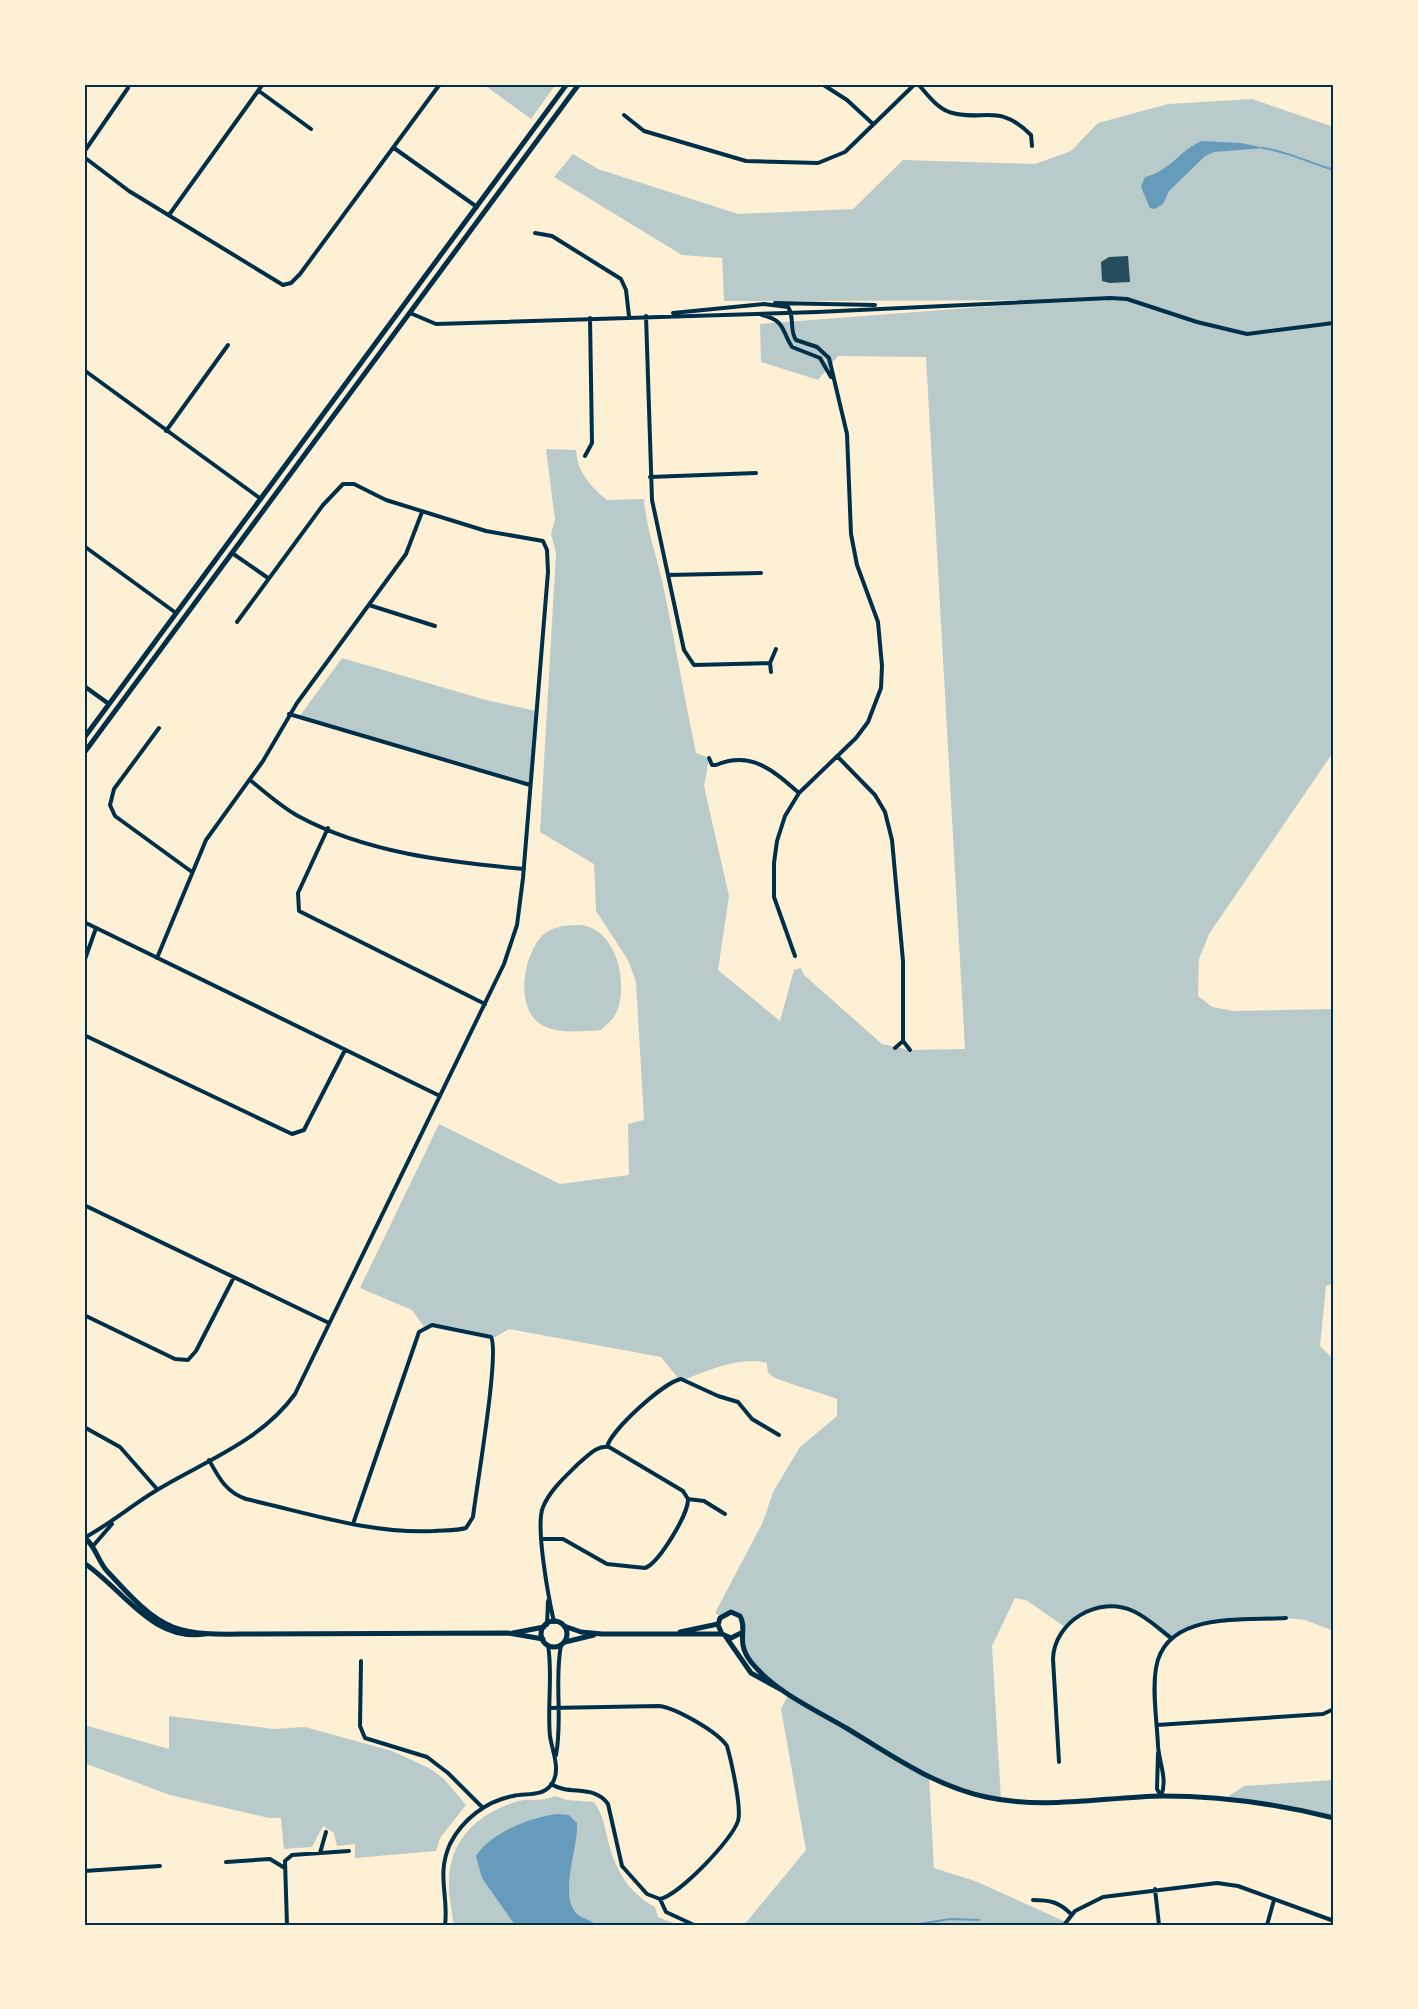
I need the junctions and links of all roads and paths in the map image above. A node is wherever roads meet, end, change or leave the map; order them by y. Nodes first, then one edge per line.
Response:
1 (263, 84) edge
2 (440, 84) edge
3 (567, 84) edge
4 (579, 84) edge
5 (822, 84) edge
6 (917, 84) edge
7 (128, 88) dead end
8 (259, 91) junction
9 (624, 115) dead end
10 (873, 124) junction
11 (311, 129) dead end
12 (1032, 146) dead end
13 (394, 148) junction
14 (84, 154) edge
15 (477, 207) junction
16 (483, 213) junction
17 (170, 215) junction
18 (535, 233) dead end
19 (764, 304) junction
20 (897, 306) junction
21 (401, 309) junction
22 (792, 312) junction
23 (410, 313) junction
24 (755, 313) junction
25 (628, 316) junction
26 (646, 316) junction
27 (590, 318) junction
28 (1334, 323) edge
29 (228, 345) dead end
30 (84, 370) edge
31 (833, 381) junction
32 (166, 431) junction
33 (585, 456) dead end
34 (756, 474) dead end
35 (650, 477) junction
36 (261, 499) junction
37 (268, 504) junction
38 (422, 512) junction
39 (84, 546) edge
40 (232, 553) junction
41 (761, 573) dead end
42 (668, 575) junction
43 (268, 578) junction
44 (369, 605) junction
45 (176, 614) junction
46 (183, 618) junction
47 (237, 622) dead end
48 (435, 626) dead end
49 (776, 649) dead end
50 (770, 663) junction
51 (771, 672) dead end
52 (84, 686) edge
53 (109, 704) junction
54 (116, 709) junction
55 (290, 714) junction
56 (159, 728) dead end
57 (84, 738) edge
58 (84, 753) edge
59 (837, 756) junction
60 (709, 758) dead end
61 (249, 780) junction
62 (530, 785) junction
63 (800, 793) junction
64 (328, 828) junction
65 (524, 869) junction
66 (192, 873) junction
67 (84, 922) edge
68 (96, 928) junction
69 (86, 950) edge
70 (795, 956) dead end
71 (157, 958) junction
72 (84, 962) edge
73 (485, 1004) junction
74 (84, 1035) edge
75 (903, 1041) junction
76 (895, 1048) dead end
77 (345, 1050) junction
78 (910, 1050) dead end
79 (440, 1096) junction
80 (84, 1205) edge
81 (234, 1277) junction
82 (84, 1315) edge
83 (329, 1323) junction
84 (84, 1427) edge
85 (779, 1435) dead end
86 (607, 1447) junction
87 (209, 1460) junction
88 (157, 1490) junction
89 (688, 1499) junction
90 (725, 1514) dead end
91 (114, 1521) junction
92 (353, 1524) junction
93 (84, 1538) edge
94 (543, 1539) junction
95 (93, 1549) junction
96 (84, 1563) edge
97 (548, 1599) junction
98 (1286, 1618) dead end
99 (554, 1622) junction
100 (718, 1624) junction
101 (545, 1626) junction
102 (564, 1626) junction
103 (676, 1633) junction
104 (741, 1633) junction
105 (210, 1634) junction
106 (508, 1634) junction
107 (602, 1634) junction
108 (724, 1635) junction
109 (1171, 1638) junction
110 (543, 1640) junction
111 (563, 1644) junction
112 (548, 1645) junction
113 (361, 1661) dead end
114 (789, 1694) junction
115 (550, 1708) junction
116 (559, 1708) junction
117 (1334, 1709) edge
118 (1158, 1725) junction
119 (555, 1759) junction
120 (1059, 1762) dead end
121 (551, 1784) junction
122 (1161, 1796) junction
123 (483, 1808) junction
124 (1334, 1818) edge
125 (327, 1832) dead end
126 (349, 1851) dead end
127 (320, 1853) junction
128 (226, 1862) dead end
129 (160, 1866) dead end
130 (284, 1868) junction
131 (84, 1871) edge
132 (1155, 1889) junction
133 (660, 1899) junction
134 (1033, 1900) dead end
135 (1274, 1900) junction
136 (1071, 1914) junction
137 (1334, 1921) edge
138 (287, 1925) edge
139 (445, 1925) edge
140 (694, 1925) edge
141 (1064, 1925) edge
142 (1159, 1925) edge
143 (1266, 1925) edge

1 - 8 street
2 - 13 street
3 - 15 main road
4 - 16 main road
5 - 10 street
6 - 10 street
6 - 12 street
7 - 14 street
8 - 11 street
8 - 17 street
9 - 10 street
13 - 15 street
13 - 17 street
14 - 17 street
15 - 16 main road
15 - 21 main road
16 - 23 main road
18 - 25 street
19 - 20 street
19 - 22 street
19 - 26 street
20 - 22 street
20 - 28 street
21 - 23 main road
21 - 36 main road
22 - 24 street
22 - 31 street
23 - 27 street
23 - 37 main road
24 - 26 street
24 - 31 street
25 - 26 street
25 - 27 street
26 - 35 street
27 - 33 street
29 - 32 street
30 - 32 street
31 - 59 street
32 - 36 street
34 - 35 street
35 - 42 street
36 - 37 main road
36 - 45 main road
37 - 40 main road
38 - 43 street
38 - 44 street
38 - 62 street
39 - 45 street
40 - 43 street
40 - 46 main road
41 - 42 street
42 - 50 street
43 - 47 street
44 - 48 street
44 - 55 street
45 - 46 main road
45 - 53 main road
46 - 54 main road
49 - 50 street
50 - 51 street
52 - 53 street
53 - 54 main road
53 - 57 main road
54 - 58 main road
55 - 61 street
55 - 62 street
56 - 66 street
59 - 63 street
59 - 75 street
60 - 63 street
61 - 64 street
61 - 66 street
62 - 65 street
63 - 70 street
64 - 65 street
64 - 73 street
65 - 73 street
66 - 71 street
67 - 68 street
68 - 69 street
68 - 71 street
69 - 72 street
71 - 77 street
73 - 79 street
74 - 77 street
75 - 76 street
75 - 78 street
77 - 79 street
79 - 83 street
80 - 81 street
81 - 82 street
81 - 83 street
83 - 87 street
84 - 88 street
85 - 86 street
86 - 89 street
86 - 94 street
87 - 88 street
87 - 92 street
88 - 91 street
89 - 90 street
89 - 94 street
91 - 93 street
91 - 95 street
92 - 92 street
93 - 95 main road
94 - 97 street
95 - 96 main road
95 - 105 main road
96 - 105 main road
97 - 99 street
97 - 101 street
98 - 109 street
99 - 101 main road
99 - 102 main road
100 - 103 main road
100 - 104 main road
100 - 108 main road
101 - 106 main road
101 - 110 main road
102 - 107 main road
102 - 111 main road
103 - 107 main road
103 - 108 main road
104 - 108 main road
104 - 114 main road
105 - 106 main road
106 - 110 main road
107 - 111 main road
108 - 114 main road
109 - 118 street
109 - 120 street
110 - 112 main road
111 - 112 main road
111 - 116 street
112 - 115 street
113 - 123 street
114 - 122 main road
115 - 116 street
115 - 119 street
116 - 119 street
116 - 133 street
117 - 118 street
118 - 122 street
119 - 121 street
121 - 123 street
121 - 133 street
122 - 124 main road
123 - 139 street
125 - 127 street
126 - 127 street
127 - 130 street
128 - 130 street
129 - 131 street
130 - 138 street
132 - 135 street
132 - 136 street
132 - 142 street
133 - 140 street
134 - 136 street
135 - 137 street
135 - 143 street
136 - 141 street

